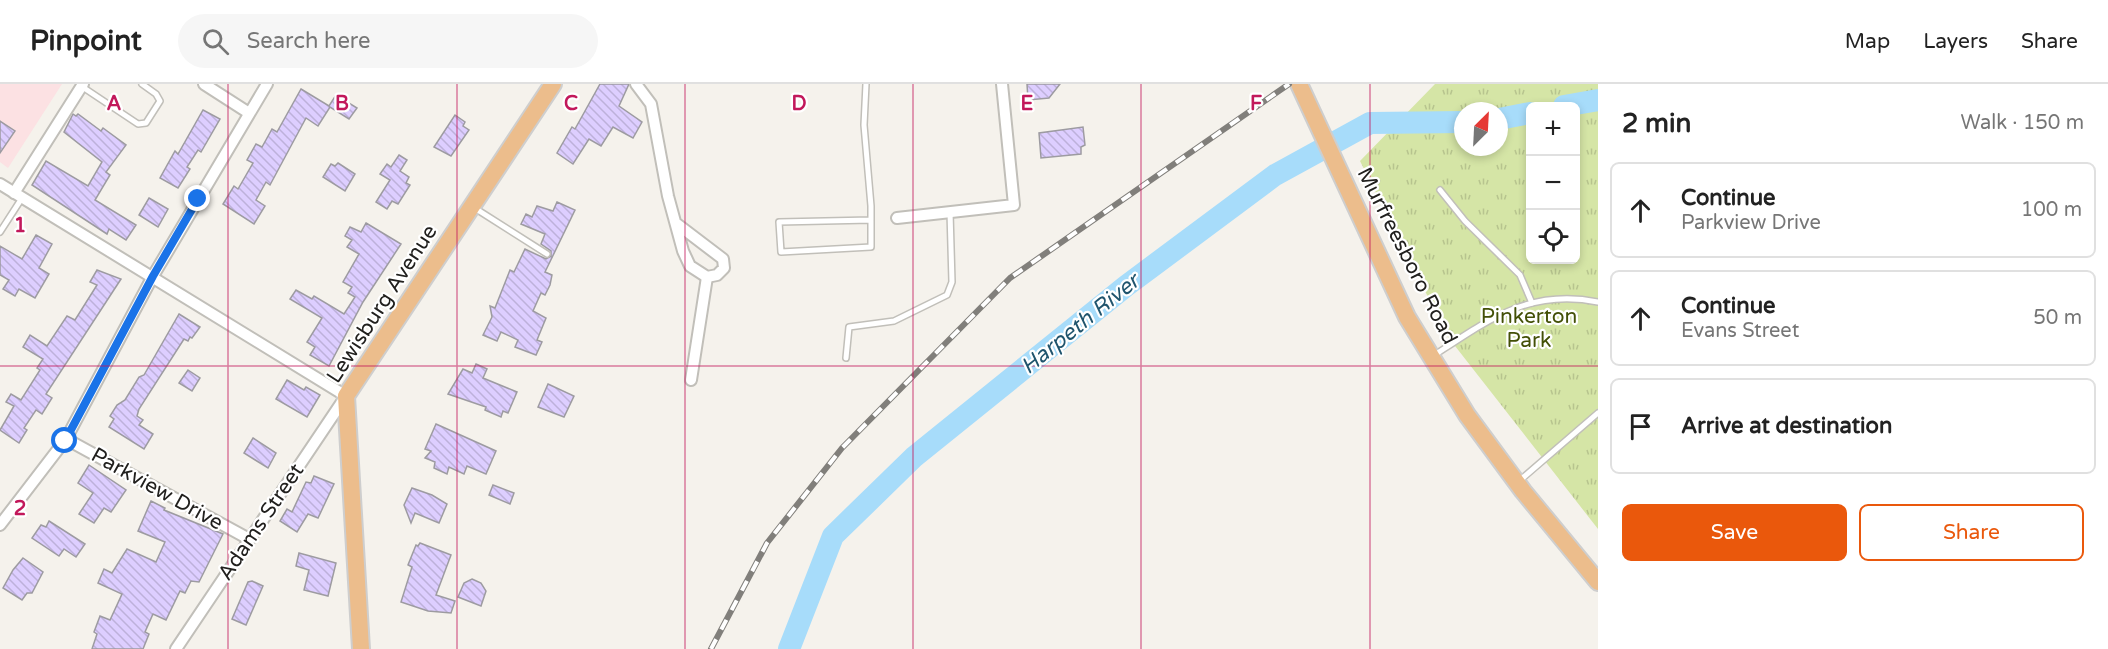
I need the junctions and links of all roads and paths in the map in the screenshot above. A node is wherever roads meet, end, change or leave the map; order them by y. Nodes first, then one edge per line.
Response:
1 (142, 84) edge
2 (204, 84) edge
3 (267, 84) edge
4 (553, 84) edge
5 (636, 84) edge
6 (866, 84) edge
7 (1002, 84) edge
8 (82, 85) edge
9 (1300, 87) edge
10 (249, 113) junction
11 (0, 183) edge
12 (1440, 190) dead end
13 (18, 195) junction
14 (472, 206) junction
15 (950, 212) junction
16 (897, 218) dead end
17 (871, 220) junction
18 (677, 224) junction
19 (0, 232) edge
20 (546, 254) dead end
21 (153, 276) junction
22 (707, 277) junction
23 (1598, 302) edge
24 (1532, 303) junction
25 (1432, 357) junction
26 (846, 358) dead end
27 (691, 380) dead end
28 (346, 396) junction
29 (1598, 413) edge
30 (66, 439) junction
31 (1517, 483) junction
32 (0, 525) edge
33 (249, 539) junction
34 (1598, 582) edge
35 (176, 649) edge
36 (361, 649) edge

1 - 8 lane
2 - 10 street
3 - 10 street, Parkview Drive
4 - 14 main road, Lewisburg Avenue
5 - 18 street
6 - 17 lane
7 - 15 street
8 - 13 street
9 - 25 main road, Murfreesboro Road
10 - 21 street, Parkview Drive
11 - 13 street
12 - 24 lane
13 - 19 lane
13 - 21 street
14 - 20 lane
14 - 28 main road, Lewisburg Avenue
15 - 16 street
15 - 26 lane
17 - 17 lane
18 - 22 street
18 - 22 street
21 - 28 street
21 - 30 street, Parkview Drive
22 - 27 street
23 - 24 lane
24 - 25 lane
25 - 31 main road, Murfreesboro Road
28 - 33 street, Adams Street
28 - 36 main road, Lewisburg Avenue
29 - 31 lane
30 - 32 street, Parkview Drive
30 - 33 street, Parkview Drive
31 - 34 main road, Murfreesboro Road
33 - 35 street, Adams Street

